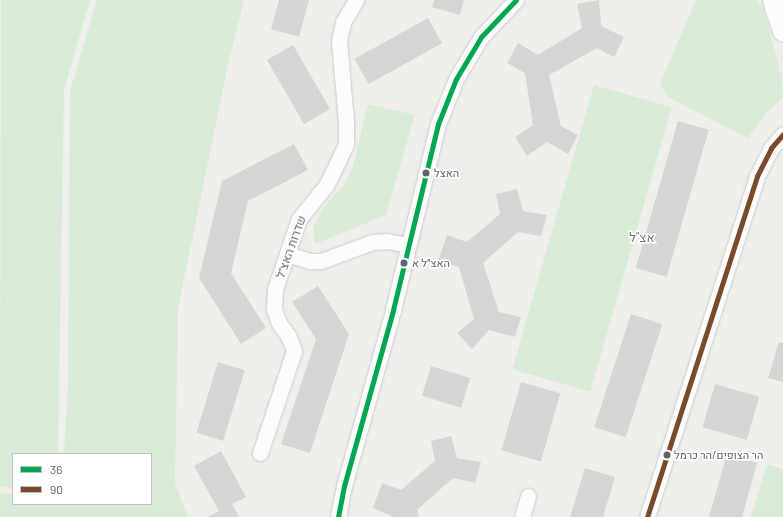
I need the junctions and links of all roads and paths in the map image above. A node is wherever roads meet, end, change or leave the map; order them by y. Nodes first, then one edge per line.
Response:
1 (356, 0) edge
2 (516, 0) edge
3 (774, 0) edge
4 (783, 30) edge
5 (783, 134) edge
6 (408, 245) junction
7 (287, 254) junction
8 (260, 453) dead end
9 (528, 496) dead end
10 (338, 517) edge
11 (522, 517) edge
12 (647, 517) edge

1 - 7 street, שדרות האצ"ל
2 - 6 street
3 - 4 street
5 - 12 street
6 - 7 street
6 - 10 street
7 - 8 street, שדרות האצ"ל
9 - 11 street

